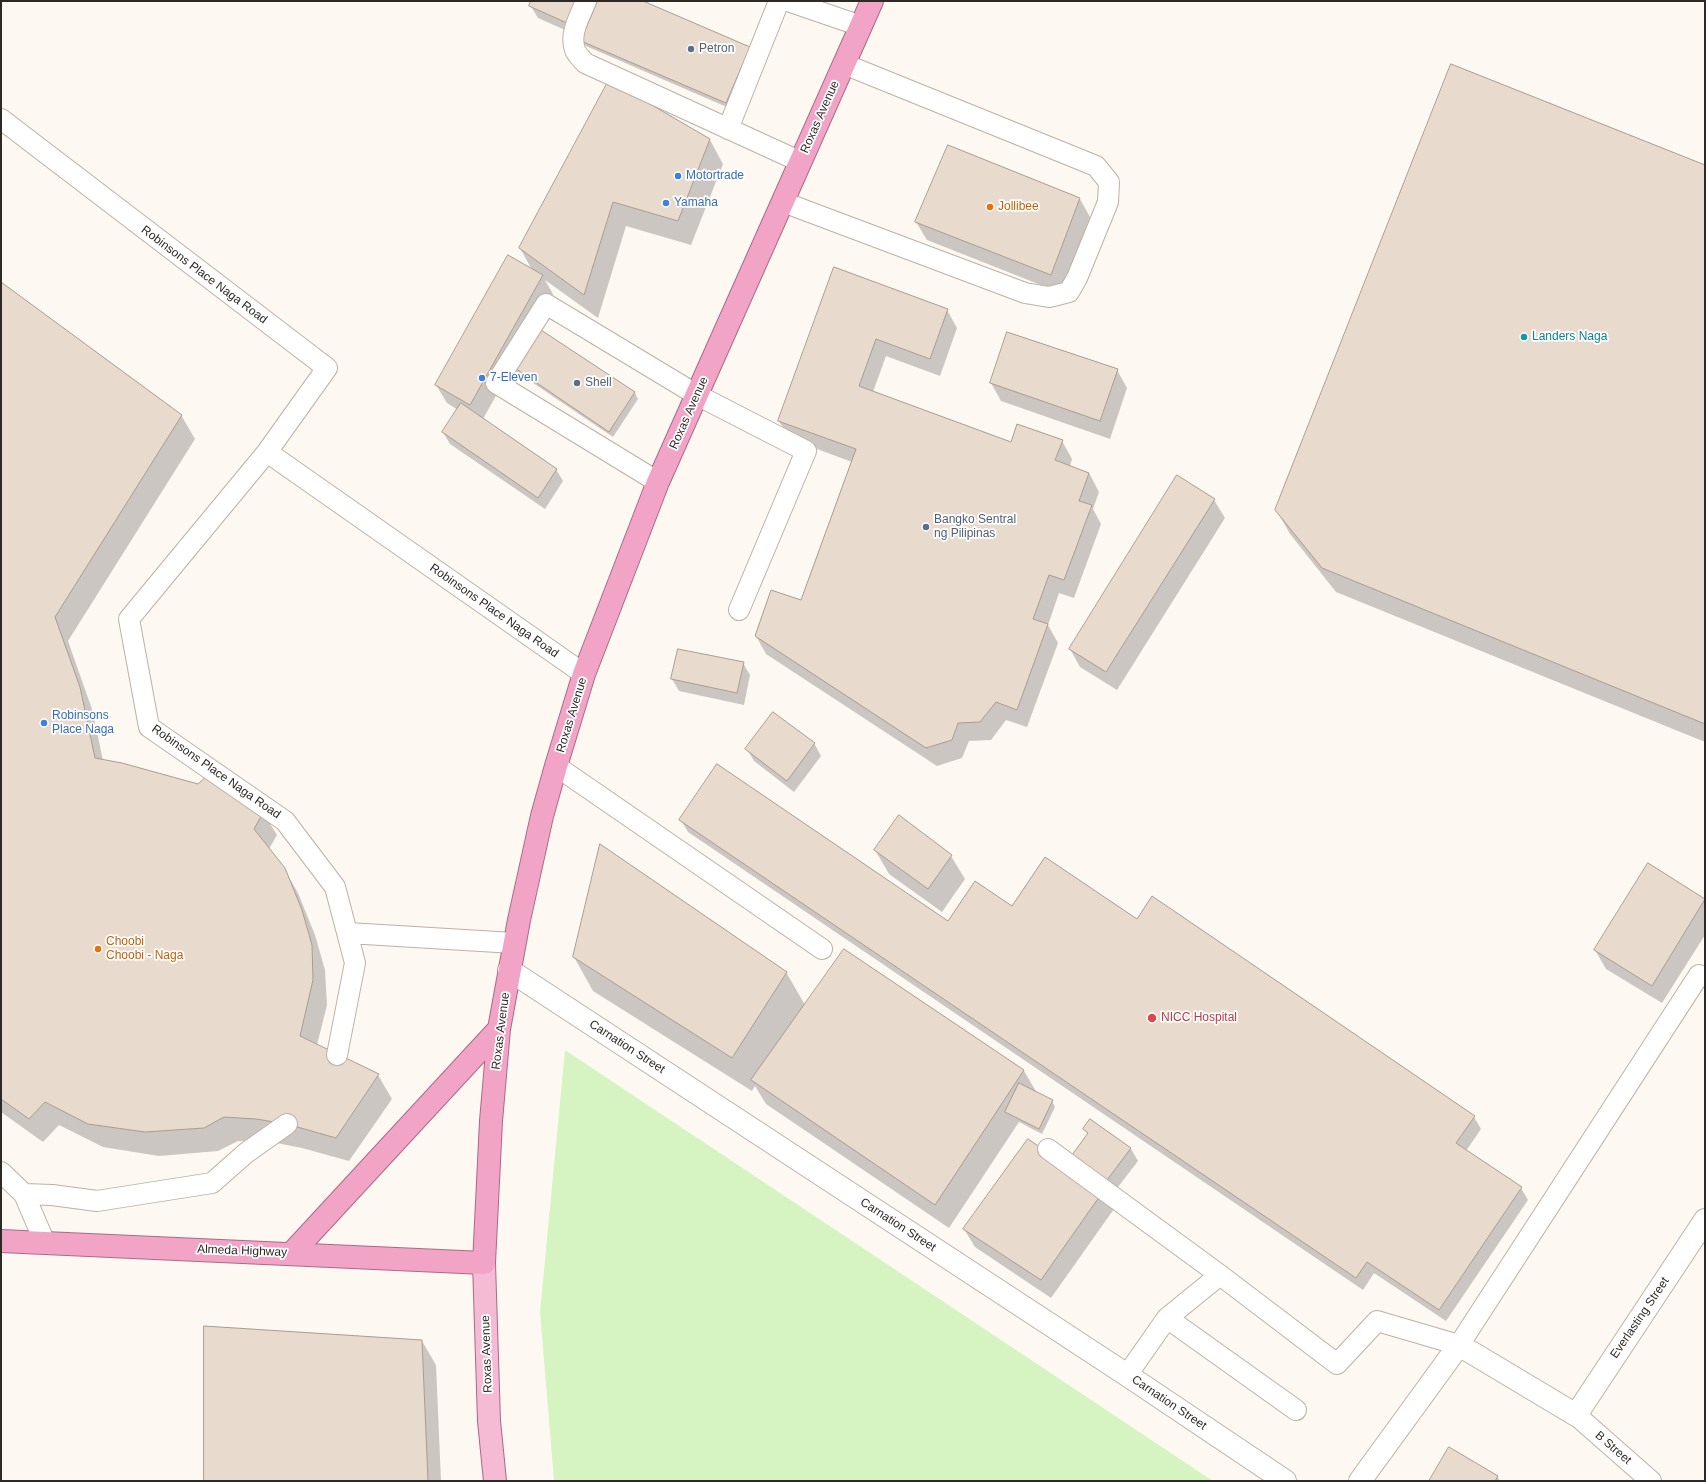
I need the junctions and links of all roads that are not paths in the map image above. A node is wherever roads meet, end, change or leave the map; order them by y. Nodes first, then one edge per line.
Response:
1 (586, 1) edge
2 (779, 1) edge
3 (788, 1) edge
4 (872, 1) edge
5 (861, 26) junction
6 (844, 64) junction
7 (1, 119) edge
8 (728, 129) junction
9 (801, 162) junction
10 (783, 202) junction
11 (697, 395) junction
12 (267, 452) junction
13 (658, 482) junction
14 (739, 610) dead end
15 (584, 674) junction
16 (556, 766) junction
17 (348, 933) junction
18 (514, 943) junction
19 (822, 949) dead end
20 (510, 970) junction
21 (1699, 975) dead end
22 (499, 1029) junction
23 (337, 1055) dead end
24 (287, 1124) dead end
25 (1048, 1149) dead end
26 (1, 1172) edge
27 (24, 1194) junction
28 (1705, 1220) edge
29 (1, 1241) edge
30 (45, 1243) junction
31 (292, 1253) junction
32 (484, 1263) junction
33 (1220, 1275) junction
34 (1167, 1318) junction
35 (1459, 1345) junction
36 (1127, 1375) junction
37 (1296, 1410) dead end
38 (1576, 1415) junction
39 (495, 1481) edge
40 (1285, 1481) edge
41 (1360, 1481) edge
42 (1651, 1481) edge

1 - 8 lane
2 - 8 lane
3 - 5 lane
4 - 5 highway, Roxas Avenue
5 - 6 highway, Roxas Avenue
6 - 9 highway, Roxas Avenue
6 - 10 lane
7 - 12 lane, Robinsons Place Naga Road
8 - 9 lane
9 - 10 highway, Roxas Avenue
10 - 11 highway, Roxas Avenue
11 - 13 highway, Roxas Avenue
11 - 13 lane
11 - 14 lane
12 - 15 lane, Robinsons Place Naga Road
12 - 17 lane, Robinsons Place Naga Road
13 - 15 highway, Roxas Avenue
15 - 16 highway, Roxas Avenue
16 - 18 highway, Roxas Avenue
16 - 19 lane
17 - 18 lane
17 - 23 lane, Robinsons Place Naga Road
18 - 20 highway, Roxas Avenue
20 - 22 highway, Roxas Avenue
20 - 36 street, Carnation Street
21 - 35 lane
22 - 31 highway
22 - 32 highway, Roxas Avenue
24 - 27 lane
25 - 33 lane
26 - 27 lane
27 - 30 lane
28 - 38 street, Everlasting Street
29 - 30 highway, Almeda Highway
30 - 31 highway, Almeda Highway
31 - 32 highway, Almeda Highway
32 - 39 main road, Roxas Avenue
33 - 34 lane
33 - 35 lane
34 - 36 lane
34 - 37 lane
35 - 38 street
35 - 41 street
36 - 40 street, Carnation Street
38 - 42 lane, B Street

